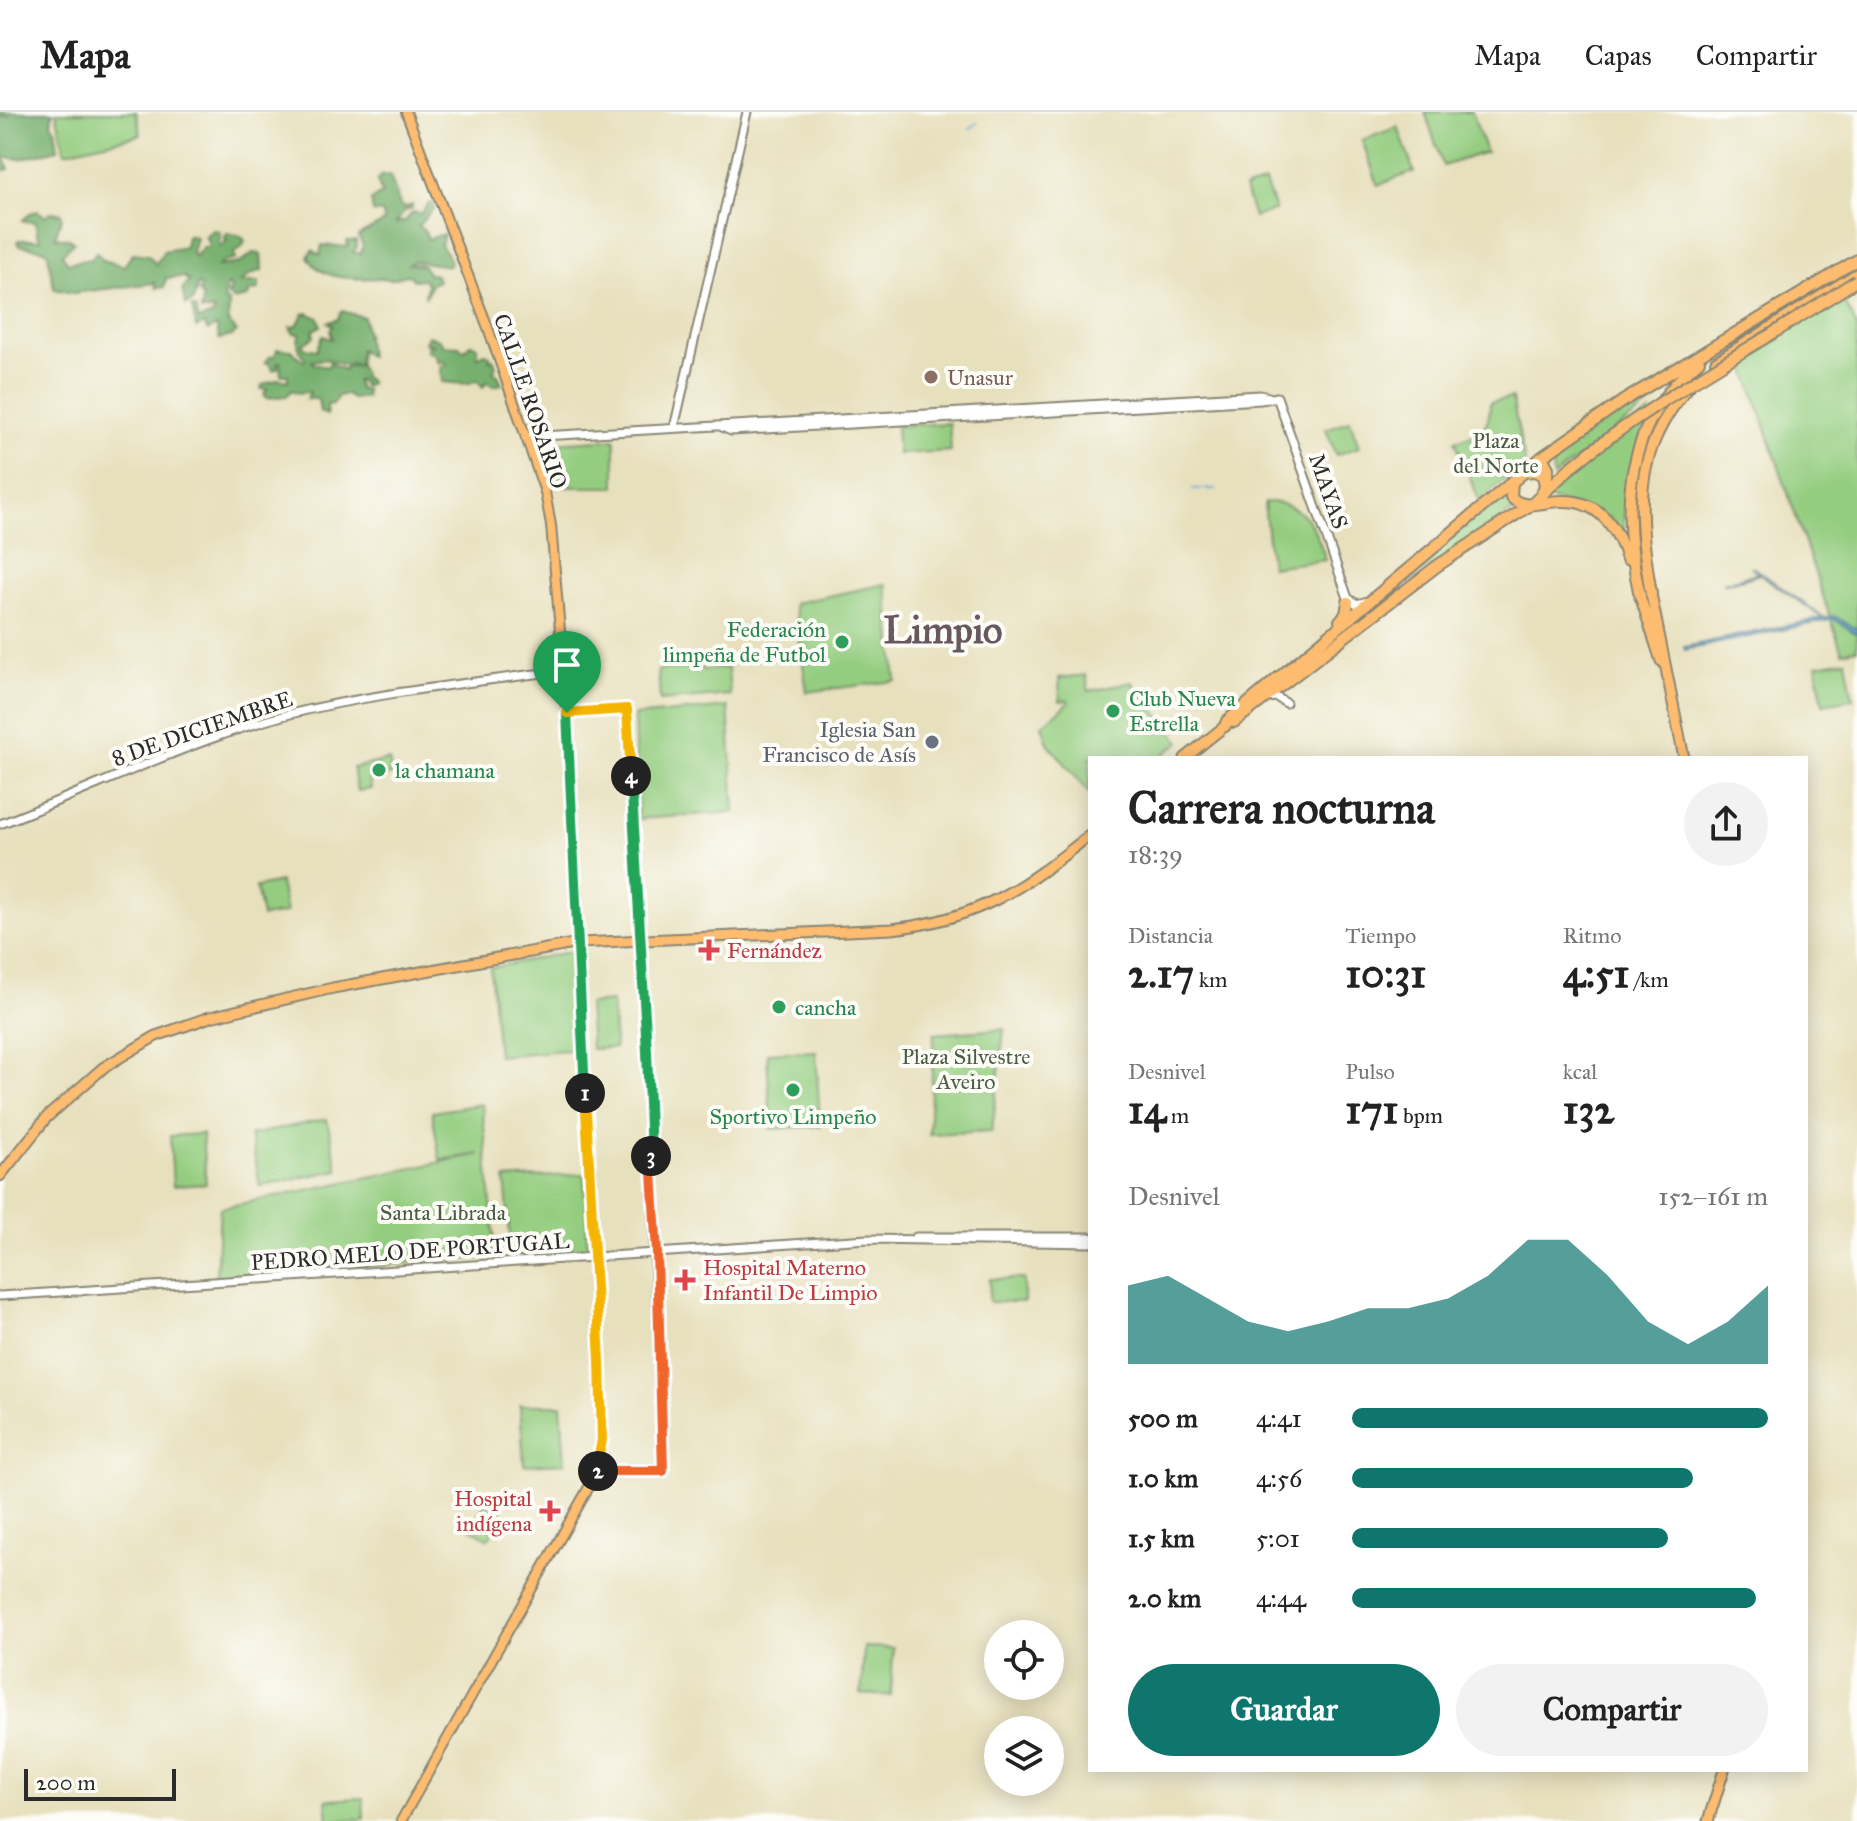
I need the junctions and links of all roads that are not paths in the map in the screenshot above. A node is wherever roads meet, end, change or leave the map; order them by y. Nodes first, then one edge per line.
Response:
1 (406, 112) edge
2 (747, 112) edge
3 (1857, 260) edge
4 (1857, 277) edge
5 (1728, 337) junction
6 (674, 428) junction
7 (525, 437) junction
8 (1542, 457) junction
9 (1522, 472) junction
10 (1512, 481) junction
11 (1543, 490) junction
12 (1532, 504) junction
13 (1635, 569) junction
14 (1646, 595) junction
15 (1378, 596) junction
16 (1348, 600) junction
17 (1389, 601) junction
18 (1360, 610) junction
19 (1331, 638) junction
20 (564, 670) junction
21 (1267, 698) junction
22 (1286, 700) joint
23 (567, 713) junction
24 (1225, 726) junction
25 (1188, 756) edge
26 (1684, 756) edge
27 (0, 824) edge
28 (1088, 837) edge
29 (640, 940) junction
30 (579, 943) junction
31 (0, 1176) edge
32 (1088, 1240) edge
33 (657, 1253) junction
34 (593, 1257) junction
35 (0, 1296) edge
36 (596, 1471) junction
37 (1723, 1772) edge
38 (401, 1821) edge
39 (1708, 1821) edge

1 - 7 main road, CALLE ROSARIO
2 - 6 street
3 - 5 highway
4 - 11 highway, bridge
4 - 14 highway
5 - 8 highway
5 - 13 highway
6 - 7 street
6 - 16 street, MAYAS
7 - 20 main road, CALLE ROSARIO
8 - 9 highway
8 - 11 highway
9 - 10 highway
9 - 11 highway
10 - 12 highway
10 - 15 highway
11 - 12 highway
12 - 13 highway
12 - 17 highway
13 - 14 highway
14 - 26 highway
15 - 16 street
15 - 18 highway
16 - 18 highway
16 - 19 highway
17 - 18 highway
17 - 19 highway
18 - 19 highway
19 - 21 highway
19 - 22 highway
19 - 24 highway
20 - 23 main road, CALLE ROSARIO
20 - 27 street, 8 DE DICIEMBRE
21 - 22 street
21 - 24 highway
23 - 29 main road
23 - 30 main road, CALLE ROSARIO
24 - 25 highway
28 - 29 highway
29 - 30 highway
29 - 33 main road
30 - 31 highway
30 - 34 main road, CALLE ROSARIO
32 - 33 street, PEDRO MELO DE PORTUGAL
33 - 34 street, PEDRO MELO DE PORTUGAL
33 - 36 main road
34 - 35 street, PEDRO MELO DE PORTUGAL
34 - 36 main road, CALLE ROSARIO
36 - 38 main road, CALLE ROSARIO
37 - 39 highway

